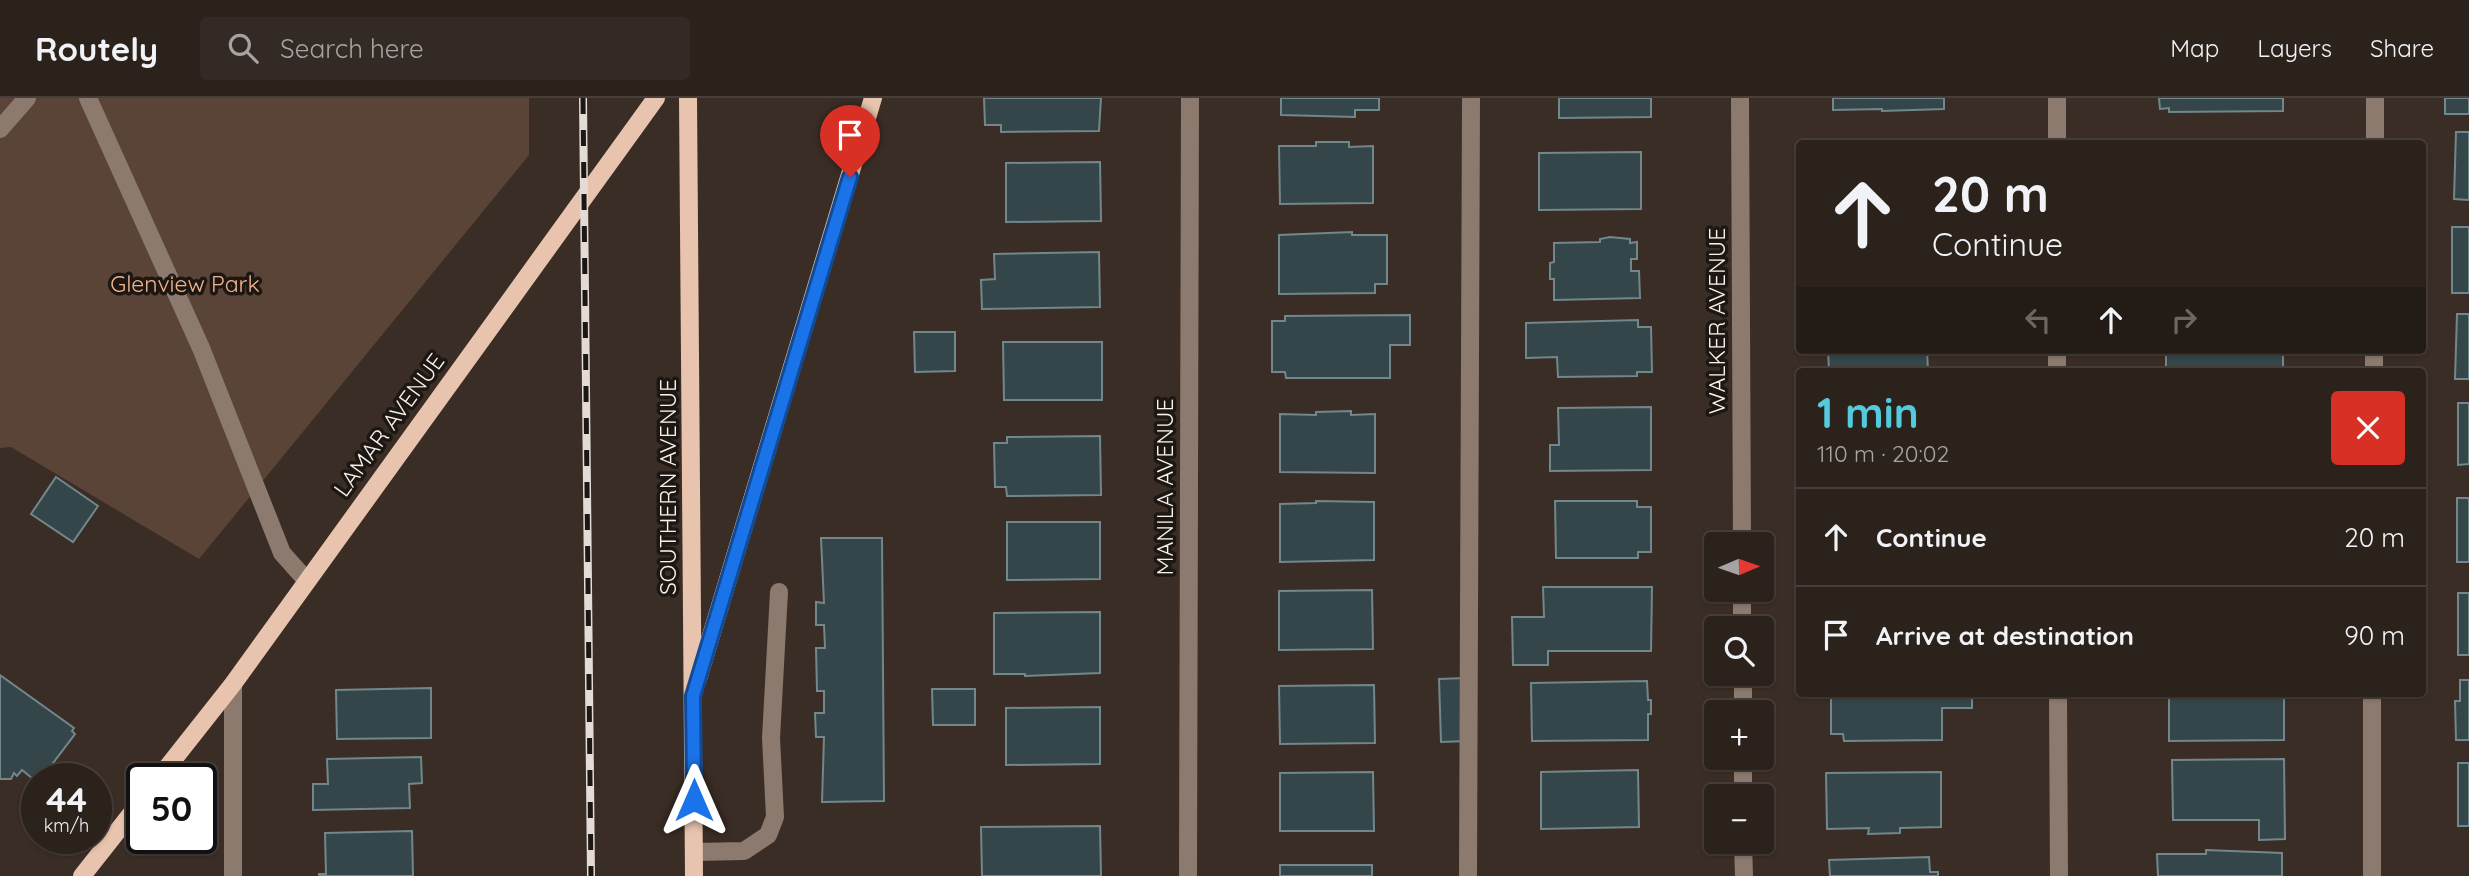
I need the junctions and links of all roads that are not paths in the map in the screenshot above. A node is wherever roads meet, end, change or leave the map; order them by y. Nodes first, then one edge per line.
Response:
1 (27, 98) edge
2 (88, 98) edge
3 (656, 98) edge
4 (688, 98) edge
5 (873, 98) edge
6 (1190, 98) edge
7 (1471, 98) edge
8 (1740, 98) edge
9 (2057, 98) edge
10 (2375, 98) edge
11 (0, 129) edge
12 (2057, 140) edge
13 (2375, 140) edge
14 (1742, 532) edge
15 (307, 581) junction
16 (779, 593) dead end
17 (233, 684) junction
18 (693, 696) junction
19 (2058, 697) edge
20 (2372, 697) edge
21 (171, 763) edge
22 (126, 820) edge
23 (694, 852) junction
24 (1744, 854) edge
25 (82, 876) edge
26 (233, 876) edge
27 (694, 876) edge
28 (1188, 876) edge
29 (1468, 876) edge
30 (1744, 876) edge
31 (2059, 876) edge
32 (2372, 876) edge

1 - 11 street
2 - 15 street
3 - 15 main road, LAMAR AVENUE
4 - 18 main road, SOUTHERN AVENUE
5 - 18 main road
6 - 28 street, MANILA AVENUE
7 - 29 street
8 - 14 street, WALKER AVENUE
9 - 12 street
10 - 13 street
15 - 17 main road, LAMAR AVENUE
16 - 23 street
17 - 21 main road, LAMAR AVENUE
17 - 26 street
18 - 23 main road, SOUTHERN AVENUE
19 - 31 street
20 - 32 street
22 - 25 main road
23 - 27 main road, SOUTHERN AVENUE
24 - 30 street

